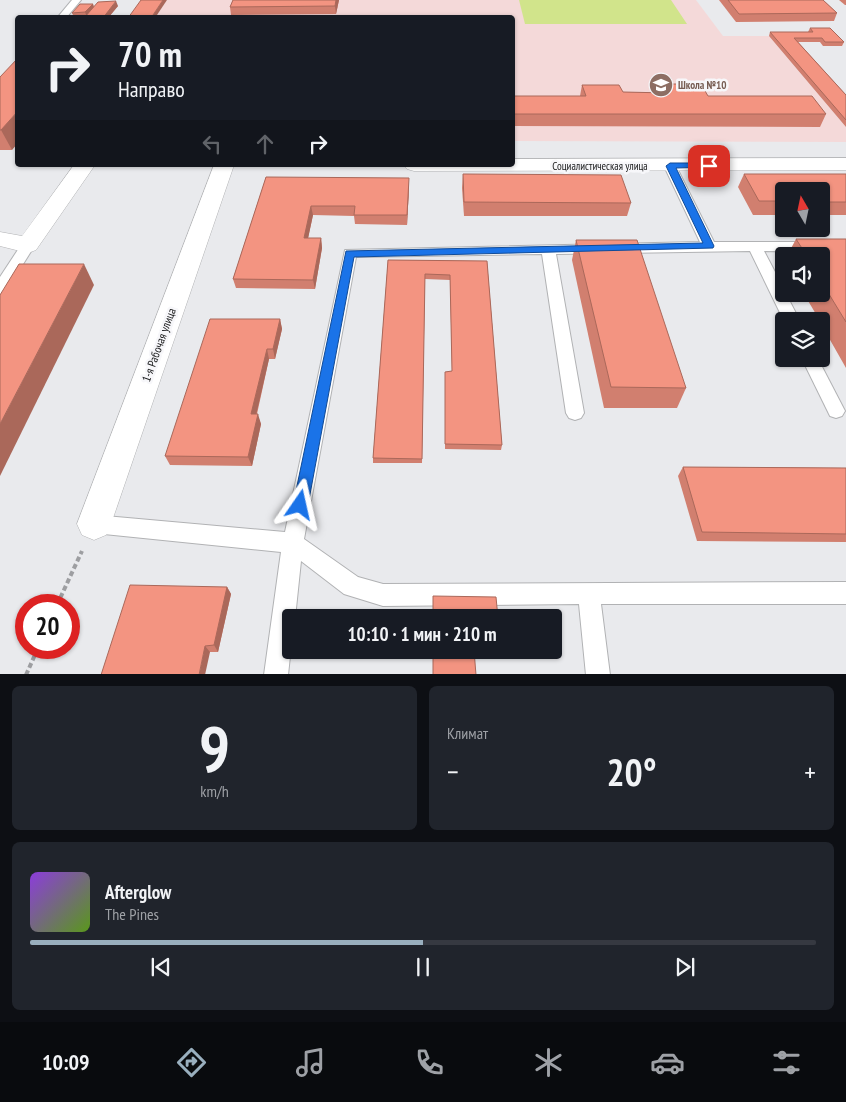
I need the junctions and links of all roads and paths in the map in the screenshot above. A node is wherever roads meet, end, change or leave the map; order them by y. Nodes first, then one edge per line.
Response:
1 (77, 0) edge
2 (64, 15) edge
3 (846, 164) edge
4 (515, 165) edge
5 (670, 166) junction
6 (84, 167) edge
7 (223, 167) edge
8 (0, 239) edge
9 (28, 246) junction
10 (709, 246) junction
11 (846, 246) edge
12 (755, 247) junction
13 (548, 249) junction
14 (0, 289) edge
15 (788, 312) edge
16 (814, 367) edge
17 (836, 411) dead end
18 (575, 413) dead end
19 (94, 524) junction
20 (293, 544) junction
21 (589, 593) junction
22 (846, 593) edge
23 (63, 594) edge
24 (33, 659) edge
25 (26, 674) edge
26 (276, 674) edge
27 (598, 674) edge

1 - 2 lane
3 - 5 street, Социалистическая улица
4 - 5 street, Социалистическая улица
5 - 10 lane
6 - 9 street
7 - 19 street, 1-я Рабочая улица
8 - 9 street
9 - 14 lane
10 - 12 lane
10 - 13 lane
11 - 12 lane
12 - 15 lane
13 - 18 lane
13 - 20 lane
16 - 17 lane
19 - 20 lane
19 - 23 path
20 - 21 lane
20 - 26 lane
21 - 22 lane
21 - 27 lane
24 - 25 path

